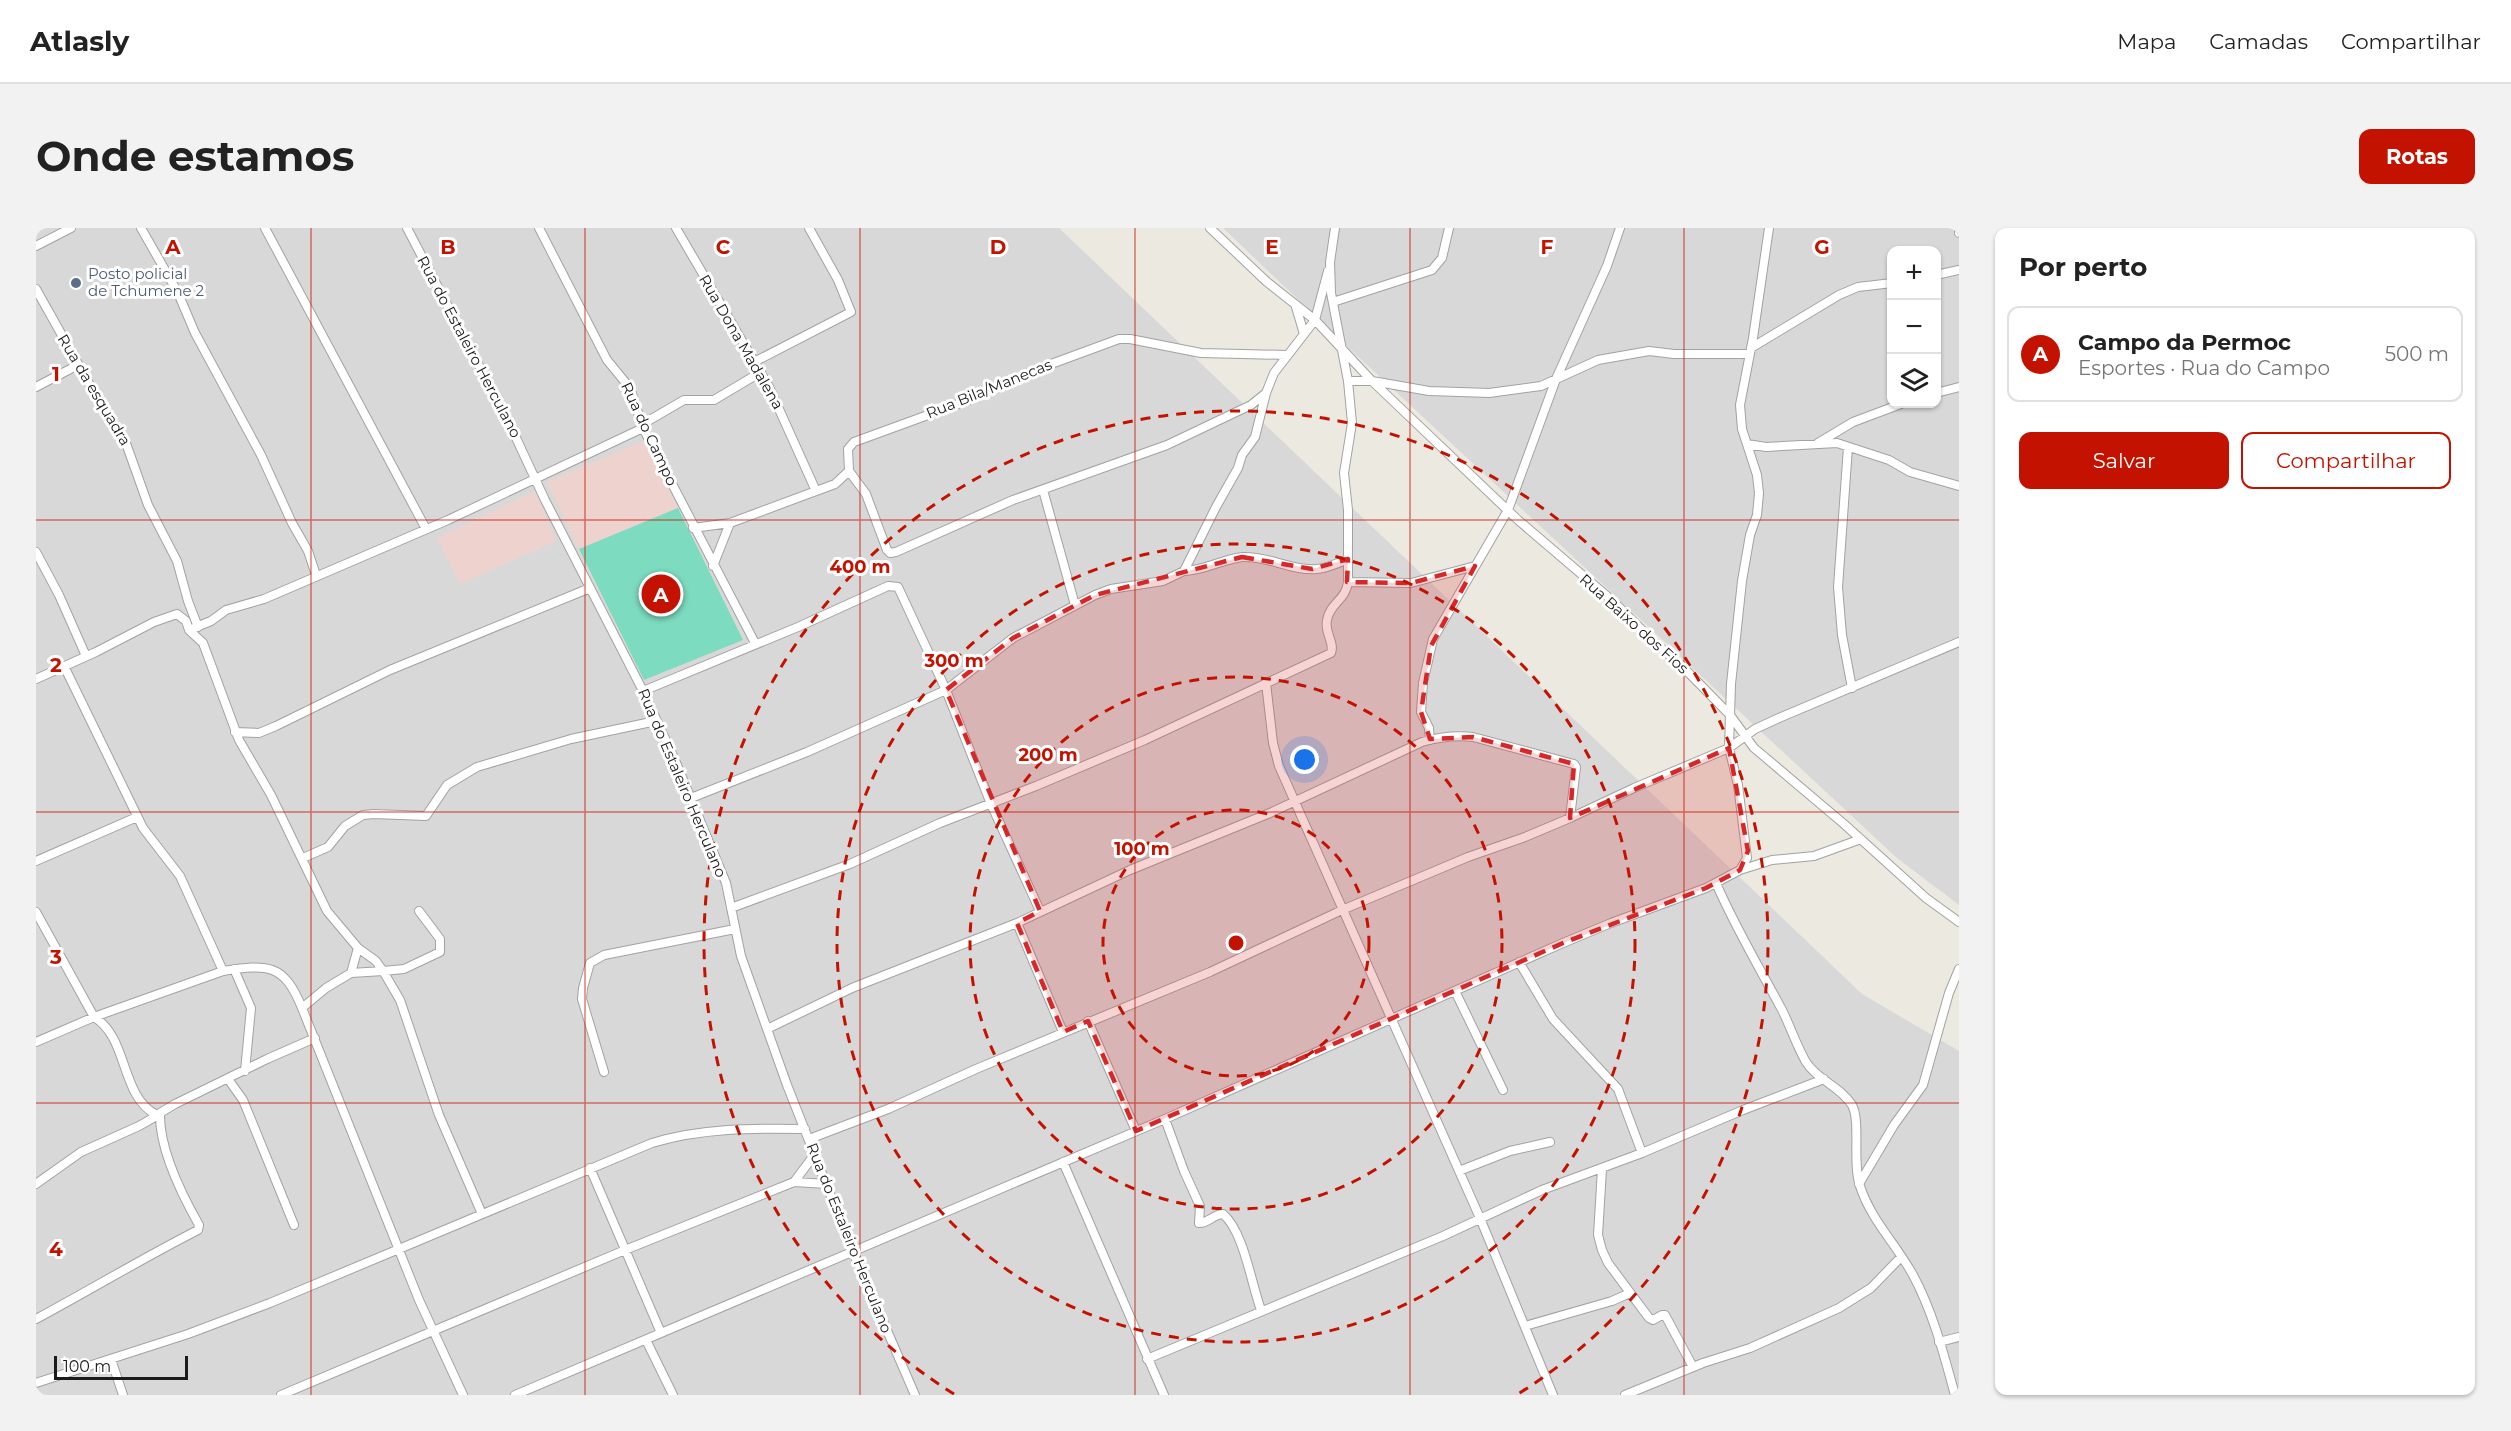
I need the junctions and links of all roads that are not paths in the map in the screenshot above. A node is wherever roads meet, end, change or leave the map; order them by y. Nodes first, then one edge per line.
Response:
1 (70, 228) edge
2 (141, 228) edge
3 (265, 228) edge
4 (407, 228) edge
5 (539, 228) edge
6 (676, 228) edge
7 (809, 228) edge
8 (1209, 228) edge
9 (1224, 228) edge
10 (1335, 228) edge
11 (1449, 228) edge
12 (1620, 228) edge
13 (1769, 228) edge
14 (1959, 228) edge
15 (1959, 233) edge
16 (1221, 239) junction
17 (36, 246) edge
18 (1330, 262) junction
19 (1959, 270) edge
20 (1941, 274) edge
21 (1887, 284) edge
22 (36, 289) edge
23 (1332, 303) junction
24 (1296, 306) junction
25 (1315, 320) junction
26 (1304, 334) junction
27 (1341, 349) junction
28 (1750, 351) junction
29 (1287, 355) junction
30 (754, 362) junction
31 (78, 365) junction
32 (761, 372) junction
33 (1556, 379) junction
34 (1348, 381) junction
35 (1372, 381) junction
36 (36, 387) edge
37 (1959, 387) edge
38 (1941, 392) edge
39 (1266, 393) junction
40 (1890, 408) edge
41 (642, 426) junction
42 (1747, 444) junction
43 (1817, 444) junction
44 (1848, 447) junction
45 (849, 471) junction
46 (535, 477) junction
47 (1959, 486) edge
48 (1043, 490) junction
49 (816, 491) junction
50 (1508, 510) junction
51 (730, 523) junction
52 (693, 528) junction
53 (426, 529) junction
54 (36, 552) edge
55 (1348, 559) junction
56 (713, 566) junction
57 (1475, 566) junction
58 (1184, 571) junction
59 (316, 575) junction
60 (1348, 582) junction
61 (590, 588) junction
62 (1074, 605) junction
63 (202, 625) junction
64 (189, 630) junction
65 (1959, 642) edge
66 (203, 643) junction
67 (755, 643) junction
68 (86, 656) junction
69 (64, 666) junction
70 (36, 679) edge
71 (1266, 683) junction
72 (1852, 688) junction
73 (946, 690) junction
74 (643, 691) junction
75 (1730, 716) junction
76 (656, 721) junction
77 (236, 732) junction
78 (1745, 735) junction
79 (1430, 740) junction
80 (1729, 748) junction
81 (692, 798) junction
82 (1293, 802) junction
83 (991, 804) junction
84 (137, 817) junction
85 (1570, 818) junction
86 (1862, 839) junction
87 (303, 858) junction
88 (36, 861) edge
89 (1740, 870) junction
90 (1716, 884) junction
91 (731, 908) junction
92 (1342, 910) junction
93 (420, 911) dead end
94 (1040, 911) junction
95 (36, 912) edge
96 (1959, 922) edge
97 (1017, 923) junction
98 (735, 929) junction
99 (358, 948) junction
100 (1519, 962) junction
101 (234, 969) junction
102 (1959, 969) edge
103 (383, 970) junction
104 (223, 971) junction
105 (351, 973) junction
106 (1455, 992) junction
107 (302, 1008) junction
108 (93, 1017) junction
109 (1390, 1018) junction
110 (1088, 1021) junction
111 (767, 1029) junction
112 (1063, 1032) junction
113 (315, 1038) junction
114 (36, 1042) edge
115 (245, 1071) junction
116 (604, 1072) dead end
117 (228, 1079) junction
118 (1824, 1079) junction
119 (1503, 1090) dead end
120 (143, 1108) junction
121 (156, 1116) junction
122 (1165, 1119) junction
123 (139, 1126) junction
124 (805, 1130) junction
125 (1136, 1131) junction
126 (809, 1139) junction
127 (1550, 1142) dead end
128 (1642, 1153) junction
129 (815, 1154) junction
130 (1063, 1162) junction
131 (591, 1168) junction
132 (1602, 1169) junction
133 (1459, 1171) junction
134 (794, 1182) junction
135 (36, 1184) edge
136 (827, 1184) junction
137 (1859, 1184) junction
138 (482, 1214) junction
139 (1480, 1218) junction
140 (294, 1225) dead end
141 (399, 1249) junction
142 (625, 1250) junction
143 (853, 1252) junction
144 (1901, 1257) junction
145 (1630, 1293) junction
146 (1261, 1310) junction
147 (36, 1319) edge
148 (1525, 1326) junction
149 (433, 1332) junction
150 (661, 1333) junction
151 (1959, 1337) edge
152 (645, 1340) junction
153 (1939, 1341) junction
154 (111, 1359) junction
155 (1147, 1359) junction
156 (1693, 1367) junction
157 (36, 1375) edge
158 (48, 1378) junction
159 (36, 1383) edge
160 (123, 1395) edge
161 (280, 1395) edge
162 (463, 1395) edge
163 (515, 1395) edge
164 (673, 1395) edge
165 (915, 1395) edge
166 (1164, 1395) edge
167 (1553, 1395) edge
168 (1625, 1395) edge
169 (1955, 1395) edge

1 - 17 street
2 - 59 street
3 - 53 street
4 - 46 street, Rua do Estaleiro Herculano
5 - 41 street, Rua do Campo
6 - 30 street, Rua Dona Madalena
7 - 30 street
8 - 16 street
9 - 16 street
10 - 18 street
11 - 23 street
12 - 33 street
13 - 28 street
14 - 15 street
16 - 24 street
18 - 23 street
18 - 25 street
19 - 20 street
21 - 28 street
22 - 31 street, Rua da esquadra
23 - 27 street
24 - 25 street, Rua Baixo dos Fios
24 - 26 street
25 - 26 street
25 - 27 street, Rua Baixo dos Fios
26 - 29 street
27 - 34 street
27 - 35 street, Rua Baixo dos Fios
28 - 33 street
28 - 42 street
29 - 39 street
29 - 45 street, Rua Bila/Manecas
30 - 32 street, Rua Dona Madalena
31 - 36 street
31 - 63 street, Rua da esquadra
32 - 41 street
32 - 49 street, Rua Dona Madalena
33 - 35 street
33 - 50 street
34 - 35 street
34 - 55 street
35 - 50 street, Rua Baixo dos Fios
37 - 38 street
39 - 48 street
39 - 58 street
40 - 43 street
41 - 46 street
41 - 52 street, Rua do Campo
42 - 43 street
42 - 75 street
43 - 44 street
44 - 47 street
44 - 72 street
45 - 48 street
45 - 49 street
46 - 53 street
46 - 61 street, Rua do Estaleiro Herculano
48 - 62 street
49 - 51 street
50 - 57 street
50 - 75 street, Rua Baixo dos Fios
51 - 52 street
51 - 56 street
52 - 56 street, Rua do Campo
53 - 59 street
54 - 68 street
55 - 58 street
55 - 60 street
56 - 67 street, Rua do Campo
57 - 60 street
57 - 79 street
58 - 62 street
59 - 63 street
60 - 71 street
61 - 74 street, Rua do Estaleiro Herculano
61 - 77 street
62 - 73 street
63 - 64 street
63 - 66 street
64 - 66 street
64 - 68 street
65 - 72 street
66 - 77 street
67 - 73 street
67 - 74 street
68 - 69 street
69 - 70 street
69 - 84 street
71 - 82 street
71 - 83 street
72 - 78 street
73 - 81 street
73 - 83 street
74 - 76 street, Rua do Estaleiro Herculano
75 - 78 street, Rua Baixo dos Fios
75 - 80 street
76 - 81 street, Rua do Estaleiro Herculano
76 - 87 street
77 - 87 street
78 - 80 street
78 - 86 street, Rua Baixo dos Fios
79 - 82 street
79 - 85 street
80 - 85 street
80 - 89 street
81 - 91 street, Rua do Estaleiro Herculano
82 - 92 street
82 - 94 street
83 - 91 street
83 - 94 street
84 - 88 street
84 - 104 street
85 - 92 street
86 - 89 street
86 - 96 street, Rua Baixo dos Fios
87 - 99 street
89 - 90 street
90 - 100 street
90 - 118 street
91 - 98 street, Rua do Estaleiro Herculano
92 - 109 street
92 - 110 street
93 - 103 street
94 - 97 street
95 - 108 street
97 - 111 street
97 - 112 street
98 - 111 street, Rua do Estaleiro Herculano
98 - 116 street
99 - 103 street
99 - 105 street
100 - 106 street
100 - 128 street
101 - 104 street
101 - 107 street
101 - 115 street
102 - 137 street
103 - 105 street
103 - 138 street
104 - 108 street
105 - 107 street
106 - 109 street
106 - 119 street
107 - 113 street
108 - 114 street
108 - 120 street
109 - 122 street
109 - 133 street
110 - 112 street
110 - 125 street
111 - 124 street, Rua do Estaleiro Herculano
112 - 126 street
113 - 115 street
113 - 141 street
115 - 117 street
117 - 121 street
117 - 140 street
118 - 128 street
118 - 137 street
120 - 121 street
120 - 123 street
121 - 123 street
121 - 147 street
122 - 125 street
122 - 146 street
123 - 135 street
124 - 126 street, Rua do Estaleiro Herculano
124 - 131 street
125 - 130 street
126 - 129 street, Rua do Estaleiro Herculano
127 - 133 street
128 - 132 street
129 - 134 street
129 - 136 street, Rua do Estaleiro Herculano
130 - 143 street
130 - 155 street
131 - 138 street
131 - 142 street
132 - 139 street
132 - 145 street
133 - 139 street
134 - 136 street
134 - 142 street
136 - 143 street, Rua do Estaleiro Herculano
137 - 144 street
138 - 141 street
139 - 146 street
139 - 148 street
141 - 149 street
141 - 154 street
142 - 149 street
142 - 150 street
143 - 150 street
143 - 165 street, Rua do Estaleiro Herculano
144 - 153 street
144 - 156 street
145 - 148 street
145 - 156 street
146 - 155 street
148 - 167 street
149 - 161 street
149 - 162 street
150 - 152 street
151 - 153 street
152 - 163 street
152 - 164 street
153 - 169 street
154 - 158 street
154 - 160 street
155 - 166 street
156 - 168 street
157 - 158 street
158 - 159 street

